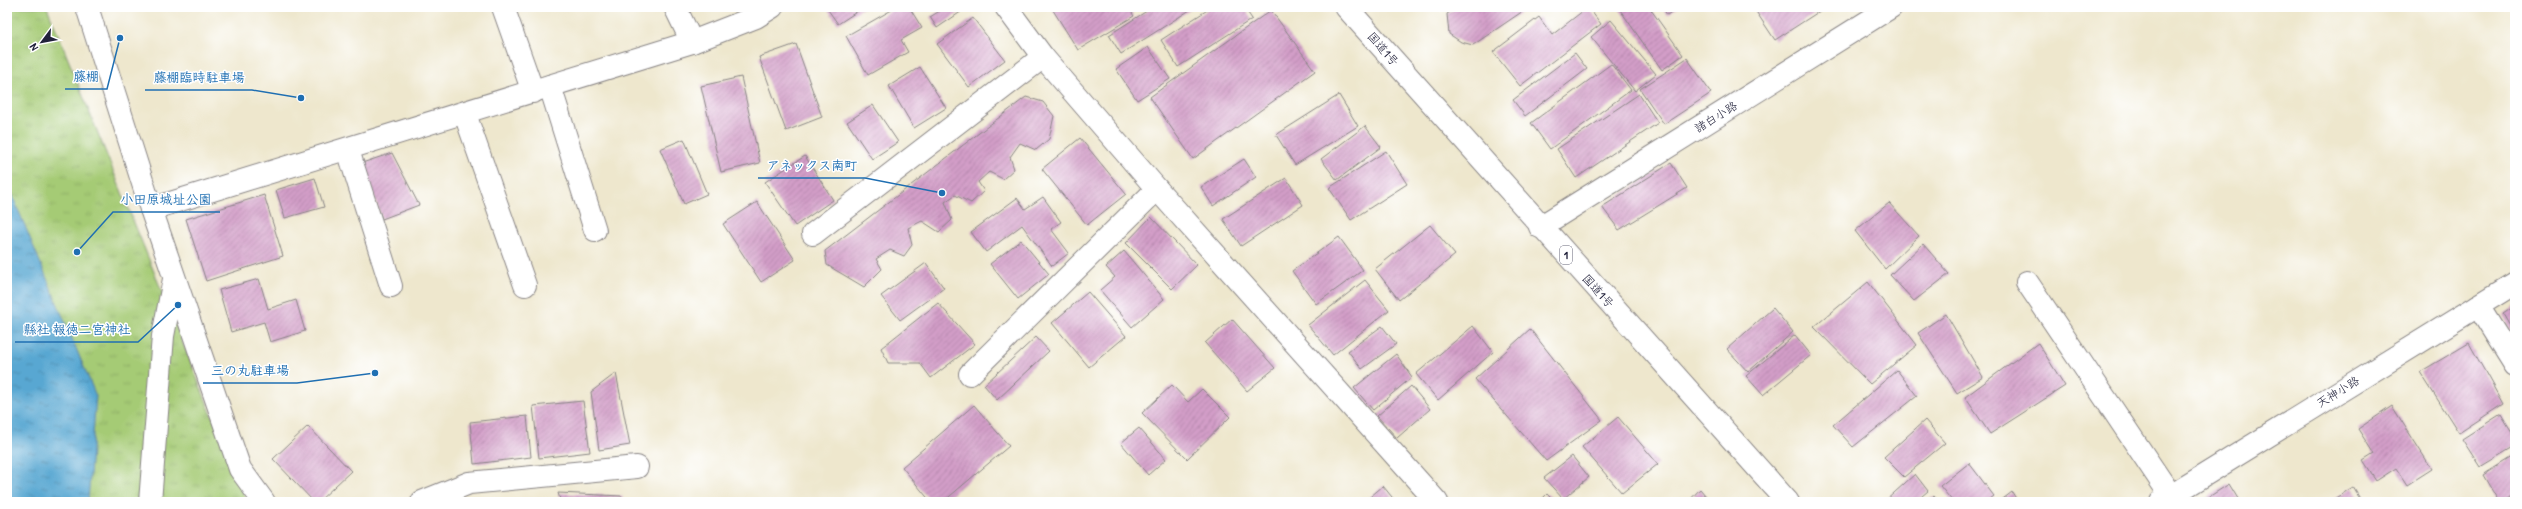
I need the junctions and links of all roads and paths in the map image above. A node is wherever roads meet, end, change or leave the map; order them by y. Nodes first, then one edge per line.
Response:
1 (87, 7) edge
2 (503, 7) edge
3 (675, 7) edge
4 (772, 7) edge
5 (1006, 7) edge
6 (1346, 7) edge
7 (1891, 7) edge
8 (692, 42) junction
9 (1043, 56) junction
10 (542, 89) junction
11 (465, 114) junction
12 (348, 150) junction
13 (1157, 189) junction
14 (151, 209) junction
15 (1540, 227) junction
16 (595, 230) dead end
17 (813, 234) dead end
18 (175, 276) junction
19 (2028, 282) dead end
20 (2515, 283) edge
21 (525, 285) dead end
22 (391, 286) dead end
23 (2478, 306) junction
24 (2515, 365) edge
25 (970, 374) dead end
26 (637, 467) dead end
27 (2166, 499) edge
28 (150, 502) edge
29 (264, 502) edge
30 (422, 502) edge
31 (1437, 502) edge
32 (1788, 502) edge

1 - 14 main road
2 - 10 main road
3 - 8 main road
4 - 8 main road
5 - 9 main road
6 - 15 main road, 国道1号 / 1
7 - 15 main road, 諸白小路
8 - 10 main road
9 - 13 main road
9 - 17 main road
10 - 11 main road
10 - 16 main road
11 - 12 main road
11 - 21 main road
12 - 14 main road
12 - 22 main road
13 - 25 main road
13 - 31 main road
14 - 18 main road
15 - 32 main road, 国道1号 / 1
18 - 28 main road
18 - 29 main road
19 - 27 main road
20 - 23 main road, 天神小路
23 - 24 main road
23 - 27 main road, 天神小路
26 - 30 main road

